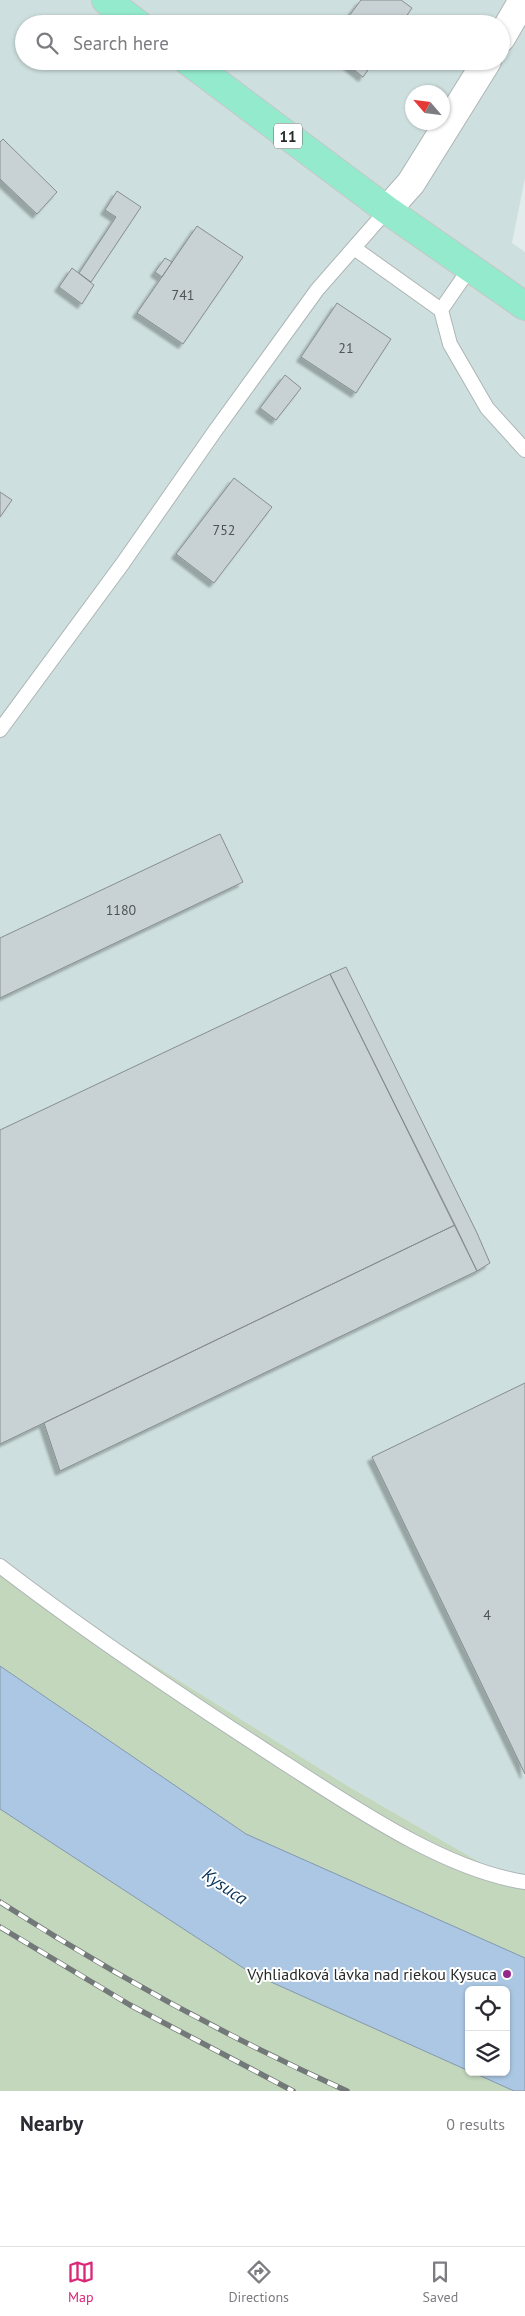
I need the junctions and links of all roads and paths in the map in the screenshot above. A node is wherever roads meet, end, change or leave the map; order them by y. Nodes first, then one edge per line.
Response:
1 (106, 0) edge
2 (523, 0) edge
3 (126, 15) edge
4 (510, 22) edge
5 (200, 70) edge
6 (481, 70) edge
7 (387, 210) junction
8 (354, 248) junction
9 (470, 268) junction
10 (525, 306) edge
11 (441, 310) junction
12 (525, 450) edge
13 (0, 730) edge
14 (0, 1566) edge
15 (525, 1882) edge

1 - 3 main road
2 - 4 street
5 - 7 main road, 11
6 - 7 street
7 - 8 lane
7 - 9 main road, 11
8 - 11 lane
8 - 13 lane
9 - 10 main road, 11
9 - 11 lane
11 - 12 lane
14 - 15 lane

